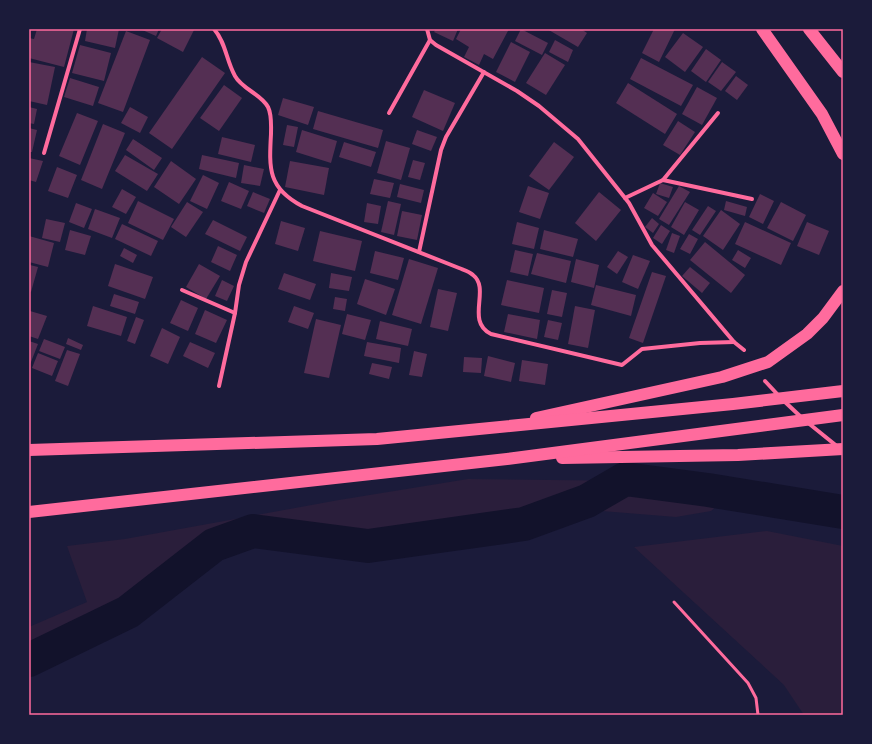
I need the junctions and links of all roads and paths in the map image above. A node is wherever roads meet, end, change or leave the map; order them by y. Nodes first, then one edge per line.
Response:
1 (80, 29) edge
2 (214, 29) edge
3 (428, 29) edge
4 (762, 29) edge
5 (808, 29) edge
6 (430, 40) junction
7 (484, 72) junction
8 (843, 72) edge
9 (389, 113) dead end
10 (718, 113) dead end
11 (44, 154) dead end
12 (843, 154) edge
13 (663, 180) junction
14 (280, 190) junction
15 (625, 198) junction
16 (752, 199) dead end
17 (419, 252) junction
18 (182, 290) dead end
19 (843, 291) edge
20 (235, 313) junction
21 (734, 342) junction
22 (744, 350) dead end
23 (765, 381) dead end
24 (218, 386) dead end
25 (843, 391) edge
26 (843, 415) edge
27 (481, 430) junction
28 (29, 450) edge
29 (843, 450) edge
30 (507, 459) junction
31 (29, 512) edge
32 (674, 602) dead end
33 (758, 715) edge

1 - 11 street
2 - 14 street
3 - 6 street
4 - 12 highway
5 - 8 highway
6 - 7 street
6 - 9 street
7 - 15 street
7 - 17 street
10 - 13 street
13 - 15 street
13 - 16 street
14 - 17 street
14 - 20 street
15 - 21 street
17 - 21 street
18 - 20 street
19 - 27 highway
20 - 24 street
21 - 22 street
23 - 29 street
25 - 27 highway
26 - 30 highway
27 - 28 highway
29 - 30 highway
30 - 31 highway
32 - 33 lane

